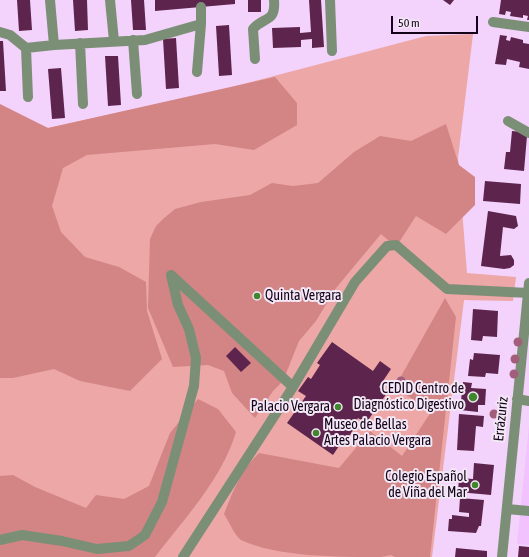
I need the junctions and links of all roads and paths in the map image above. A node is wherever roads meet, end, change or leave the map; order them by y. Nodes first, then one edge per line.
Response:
1 (50, 0) edge
2 (110, 0) edge
3 (274, 0) edge
4 (330, 0) edge
5 (201, 7) dead end
6 (493, 22) dead end
7 (201, 24) junction
8 (529, 27) edge
9 (0, 32) edge
10 (133, 40) junction
11 (114, 41) junction
12 (80, 43) junction
13 (54, 45) junction
14 (26, 48) junction
15 (332, 50) dead end
16 (255, 59) dead end
17 (197, 72) dead end
18 (137, 94) dead end
19 (28, 97) dead end
20 (83, 104) dead end
21 (508, 121) dead end
22 (529, 133) edge
23 (529, 290) edge
24 (292, 387) junction
25 (517, 399) junction
26 (529, 401) edge
27 (507, 509) junction
28 (529, 511) edge
29 (0, 540) edge
30 (183, 557) edge
31 (502, 557) edge

1 - 13 street
2 - 11 street
3 - 16 street
4 - 15 street
5 - 7 street
6 - 8 street
7 - 10 street
7 - 17 street
9 - 14 street
10 - 11 street
10 - 18 street
11 - 12 street
12 - 13 street
12 - 20 street
13 - 14 street
14 - 19 street
21 - 22 street
23 - 24 street
23 - 25 street, Errázuriz
24 - 29 street
24 - 30 street
25 - 26 street
25 - 27 street, Errázuriz
27 - 28 street
27 - 31 street, Errázuriz

